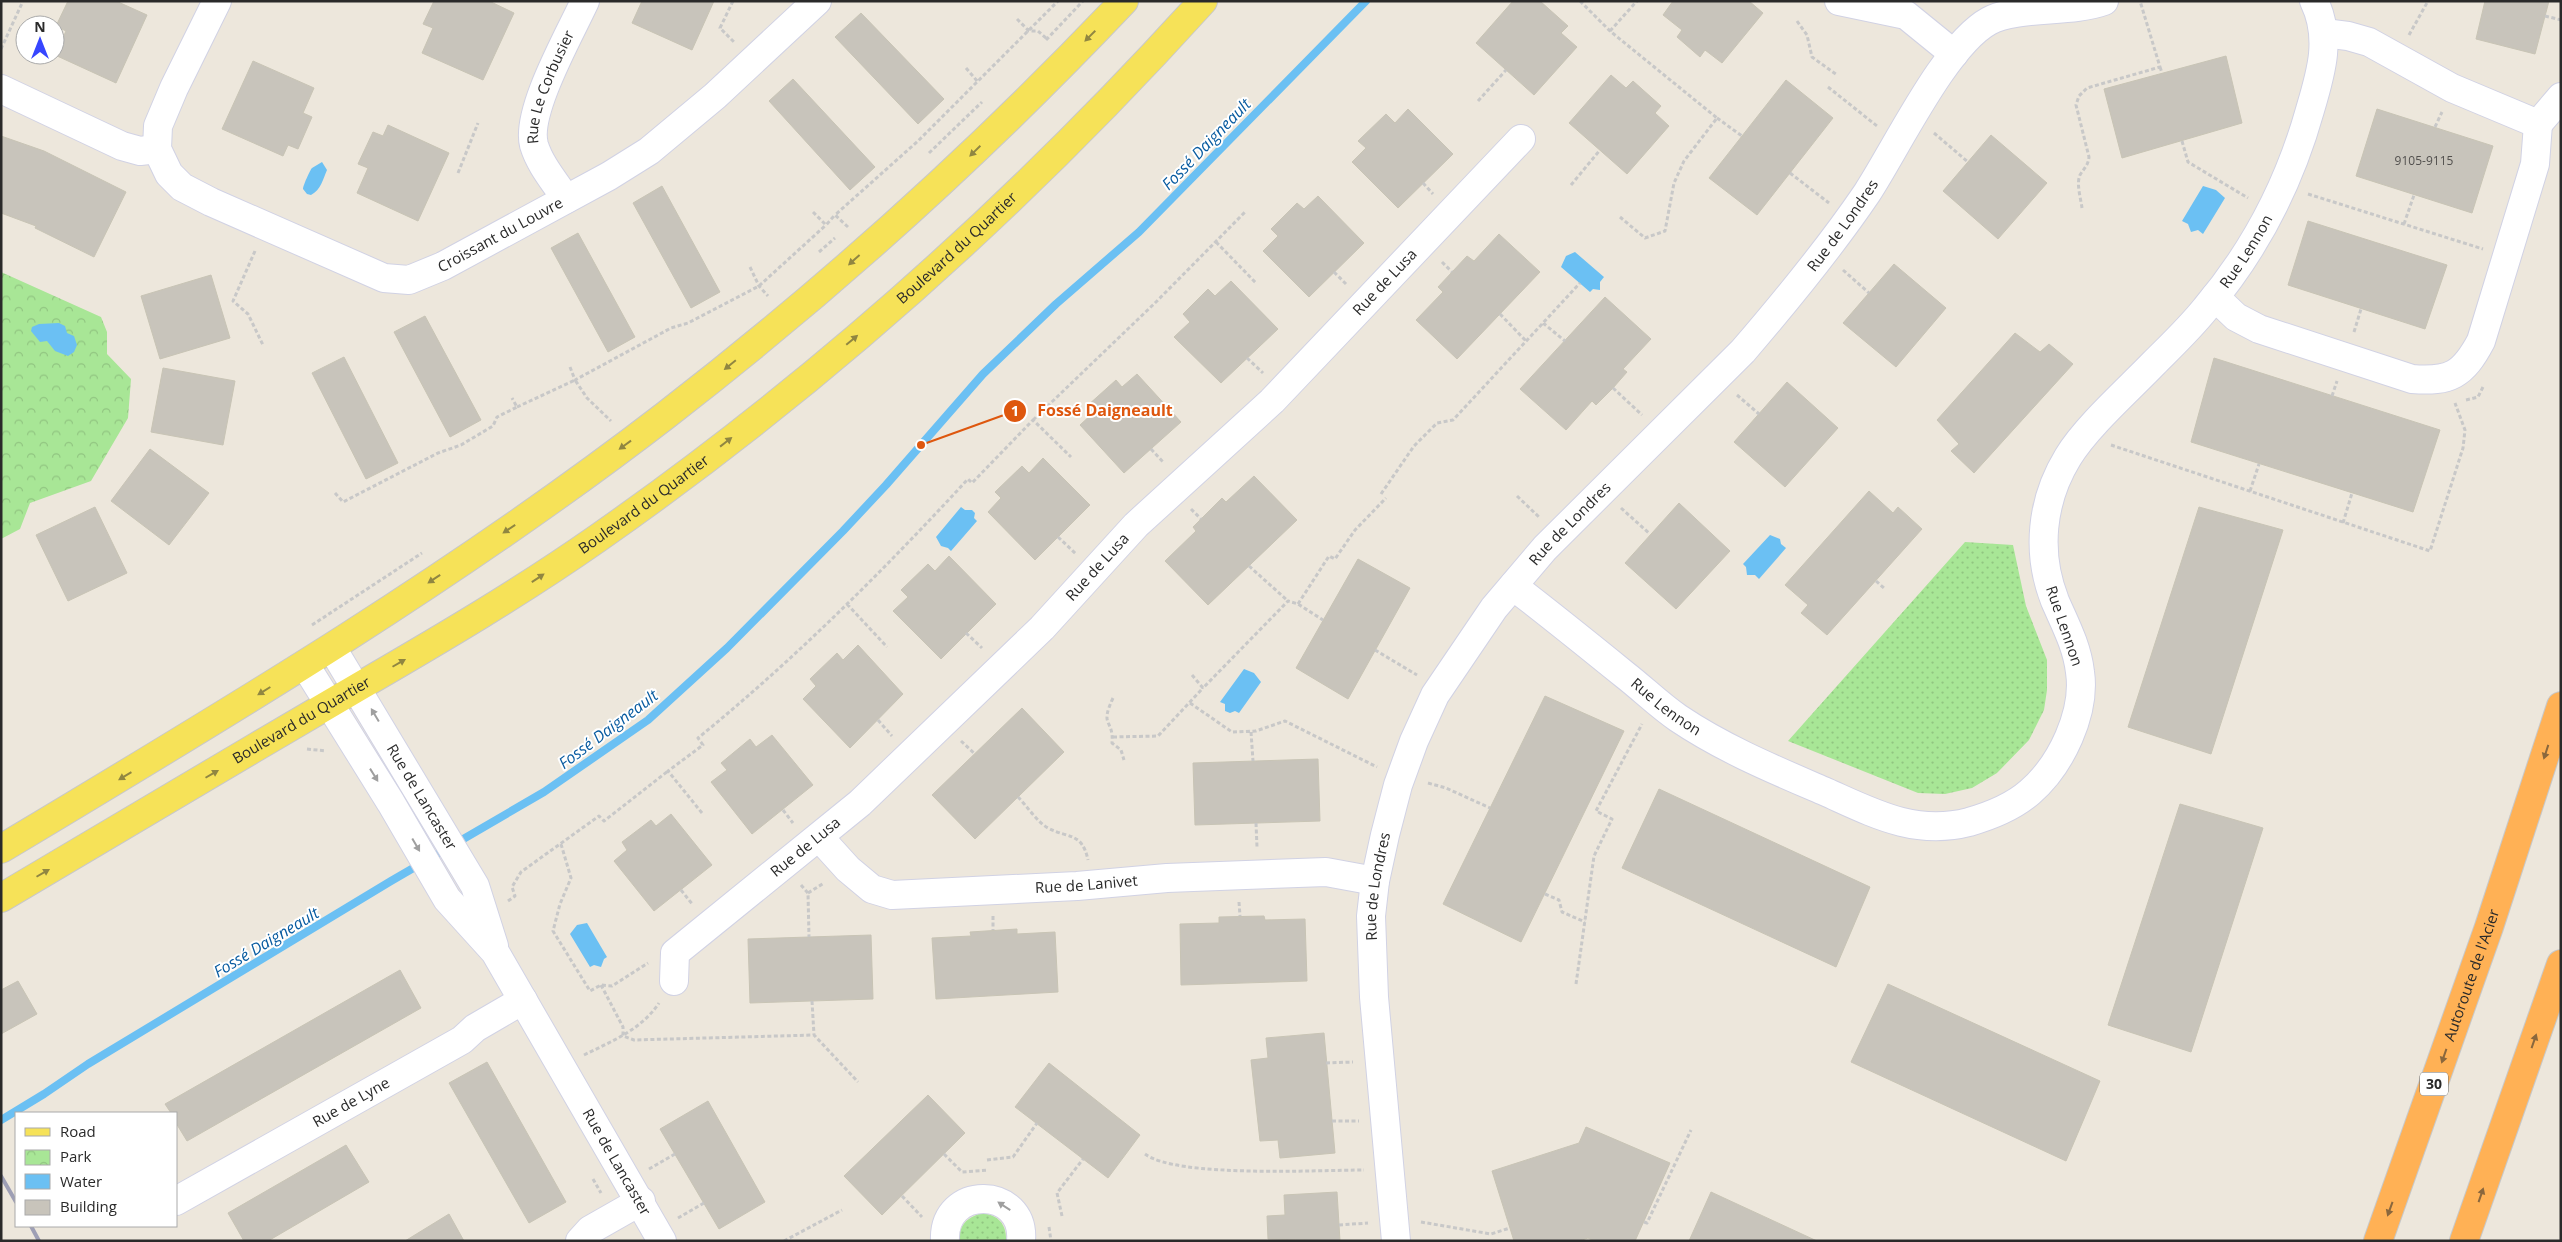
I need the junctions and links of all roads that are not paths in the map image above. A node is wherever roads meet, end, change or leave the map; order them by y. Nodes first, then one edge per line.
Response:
1 (217, 1) edge
2 (585, 1) edge
3 (818, 1) edge
4 (1124, 1) edge
5 (1204, 1) edge
6 (1839, 1) edge
7 (2104, 1) edge
8 (2314, 1) edge
9 (2324, 33) junction
10 (1954, 54) junction
11 (1, 89) edge
12 (2561, 97) edge
13 (2538, 124) junction
14 (1521, 139) dead end
15 (157, 149) junction
16 (566, 199) junction
17 (2215, 297) junction
18 (1513, 586) junction
19 (332, 648) junction
20 (305, 665) junction
21 (357, 688) junction
22 (330, 704) junction
23 (2561, 706) edge
24 (819, 837) junction
25 (1, 849) edge
26 (1375, 881) junction
27 (1, 898) edge
28 (485, 911) junction
29 (2561, 964) edge
30 (674, 981) road end
31 (523, 1000) junction
32 (178, 1200) edge
33 (641, 1201) junction
34 (669, 1230) edge
35 (580, 1241) edge
36 (945, 1241) edge
37 (1021, 1241) edge
38 (1396, 1241) edge
39 (2378, 1241) edge
40 (2464, 1241) edge

1 - 15 street, Croissant du Louvre
2 - 16 street, Rue Le Corbusier
3 - 16 street, Croissant du Louvre
4 -> 19 main road
21 -> 5 main road, Boulevard du Quartier
6 - 10 street
7 - 10 street, Rue de Londres
8 - 9 street, Rue Lennon
9 - 13 street
9 - 17 street, Rue Lennon
10 - 18 street, Rue de Londres
11 - 15 street
12 - 13 street
13 - 17 street
14 - 24 street, Rue de Lusa
15 - 16 street, Croissant du Louvre
17 - 18 street, Rue Lennon
18 - 26 street, Rue de Londres
19 - 20 main road
19 - 21 street, Rue de Lancaster
20 - 22 street, Rue de Lancaster
20 -> 25 main road
21 - 22 main road, Boulevard du Quartier
28 -> 21 street, Rue de Lancaster
27 -> 22 main road, Boulevard du Quartier
22 -> 28 street, Rue de Lancaster
23 -> 39 highway, Autoroute de l'Acier / 30
24 - 26 street, Rue de Lanivet
24 - 30 street, Rue de Lusa
26 - 38 street, Rue de Londres
28 - 31 street, Rue de Lancaster
40 -> 29 highway
31 - 32 street, Rue de Lyne
31 - 33 street, Rue de Lancaster
33 - 34 street, Rue de Lancaster
33 - 35 street
37 -> 36 street

